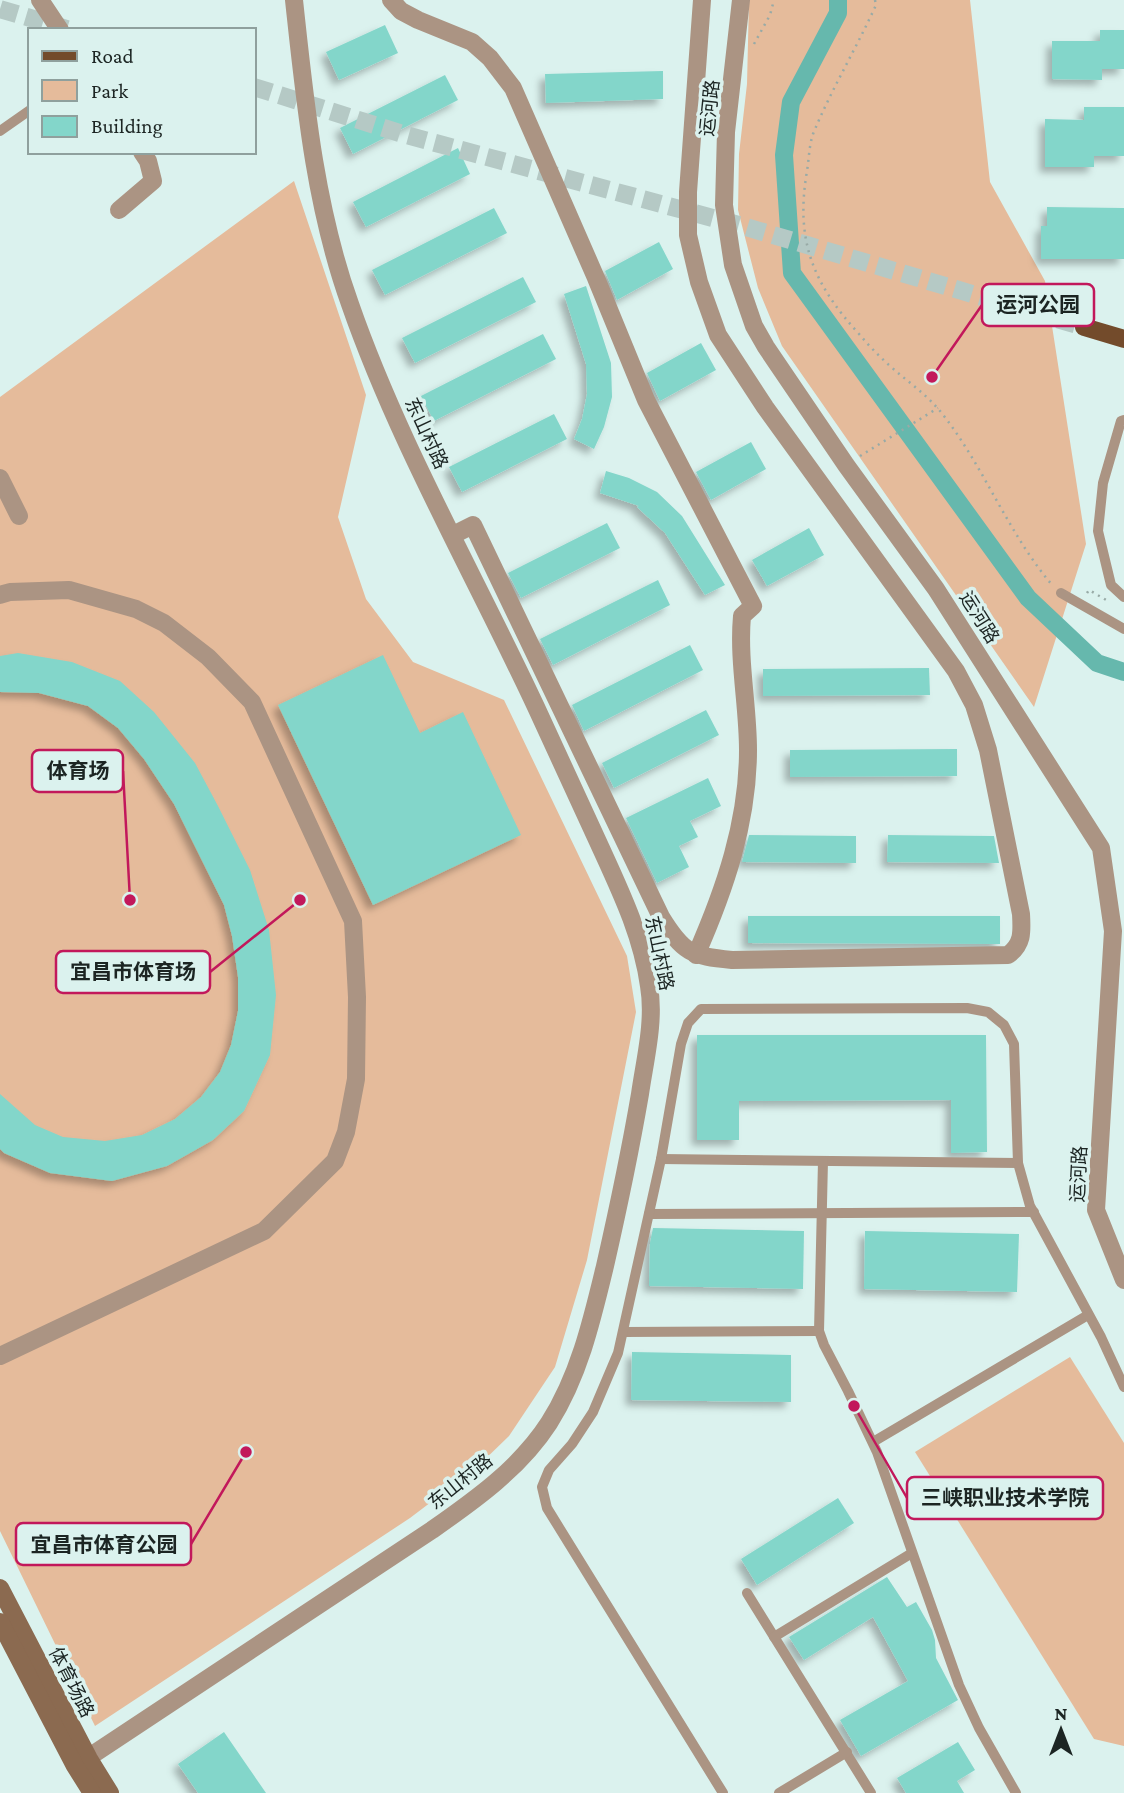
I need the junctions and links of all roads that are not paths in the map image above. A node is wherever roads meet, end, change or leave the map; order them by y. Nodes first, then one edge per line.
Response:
1 (40, 0) edge
2 (295, 0) edge
3 (391, 0) edge
4 (702, 0) edge
5 (741, 0) edge
6 (59, 28) edge
7 (28, 111) edge
8 (0, 131) edge
9 (143, 154) edge
10 (119, 210) dead end
11 (1084, 327) tunnel mouth
12 (1124, 339) edge
13 (1124, 420) edge
14 (0, 478) edge
15 (19, 516) dead end
16 (453, 535) junction
17 (1061, 593) road end
18 (0, 595) edge
19 (1124, 597) edge
20 (1124, 629) edge
21 (696, 955) junction
22 (661, 1159) junction
23 (823, 1161) junction
24 (1018, 1163) junction
25 (1034, 1212) junction
26 (822, 1213) junction
27 (649, 1214) junction
28 (1124, 1280) edge
29 (1088, 1315) junction
30 (819, 1331) junction
31 (624, 1332) junction
32 (0, 1356) edge
33 (1124, 1387) edge
34 (873, 1442) junction
35 (912, 1553) junction
36 (0, 1588) edge
37 (747, 1593) dead end
38 (0, 1622) edge
39 (774, 1637) junction
40 (847, 1752) junction
41 (82, 1762) junction
42 (92, 1793) edge
43 (110, 1793) edge
44 (723, 1793) edge
45 (779, 1793) edge
46 (871, 1793) edge
47 (1016, 1793) edge

1 - 6 street
2 - 16 street, 东山村路
3 - 21 street
4 - 21 street
5 - 28 street, 运河路
7 - 8 lane
9 - 10 street
11 - 12 main road
13 - 19 lane
14 - 15 street
16 - 21 street
16 - 41 street, 东山村路
17 - 20 lane
18 - 32 street
22 - 23 lane
22 - 24 lane
22 - 27 lane
23 - 24 lane
23 - 26 lane
24 - 25 lane
25 - 26 lane
25 - 29 lane
26 - 27 lane
26 - 30 lane
27 - 31 lane
29 - 33 lane
29 - 34 lane
30 - 31 lane
30 - 34 lane
31 - 44 lane
34 - 35 lane
35 - 39 lane
35 - 47 lane
36 - 41 main road, 体育场路
37 - 39 lane
38 - 41 main road, 体育场路
39 - 40 lane
40 - 45 lane
40 - 46 lane
41 - 42 main road, 体育场路
41 - 43 main road, 体育场路

